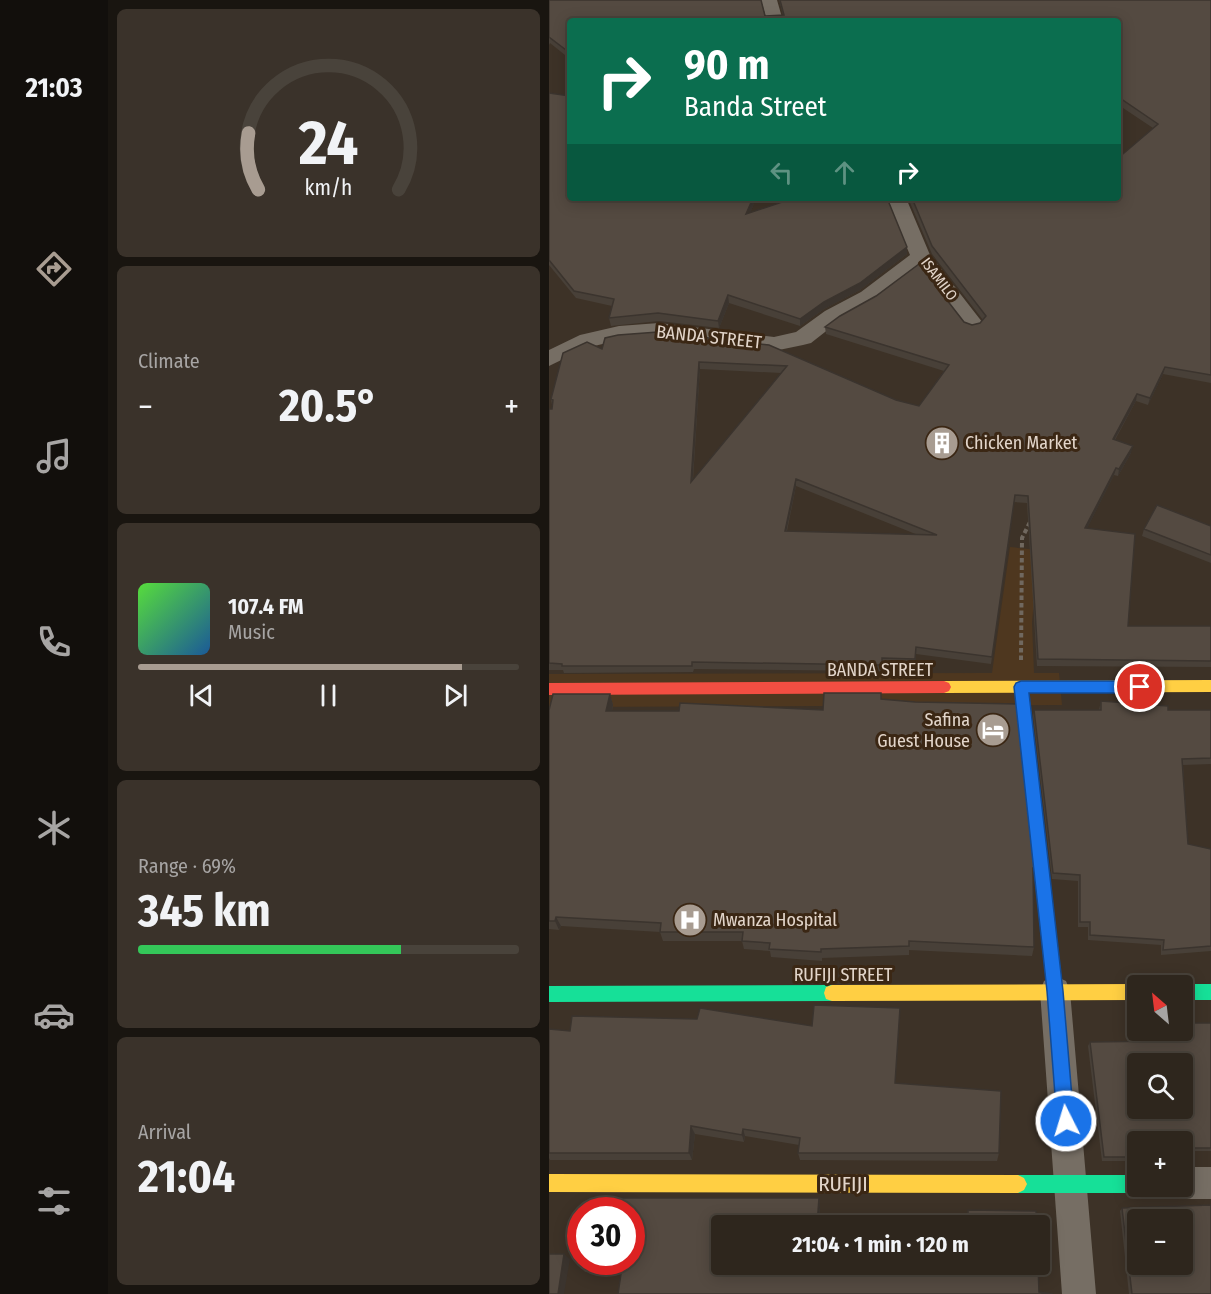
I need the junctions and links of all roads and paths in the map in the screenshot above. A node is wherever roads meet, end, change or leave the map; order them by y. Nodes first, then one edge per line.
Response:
1 (769, 0) edge
2 (774, 18) edge
3 (897, 201) edge
4 (921, 257) junction
5 (972, 323) edge
6 (549, 359) edge
7 (1032, 519) edge
8 (1211, 686) edge
9 (1021, 687) junction
10 (549, 689) edge
11 (1055, 991) junction
12 (1127, 992) edge
13 (1193, 992) edge
14 (1211, 992) edge
15 (549, 994) edge
16 (549, 1183) edge
17 (1193, 1183) edge
18 (1211, 1183) edge
19 (1127, 1184) edge
20 (1071, 1186) junction
21 (1079, 1294) edge

1 - 2 street
3 - 4 street, ISAMILO
4 - 5 street, ISAMILO
4 - 6 street, BANDA STREET
7 - 9 path
8 - 9 street, BANDA STREET
9 - 10 street, BANDA STREET
9 - 11 lane
11 - 12 street, RUFIJI STREET
11 - 15 street, RUFIJI STREET
11 - 20 street
13 - 14 street
16 - 20 street, RUFIJI
17 - 18 street
19 - 20 street, RUFIJI
20 - 21 street

